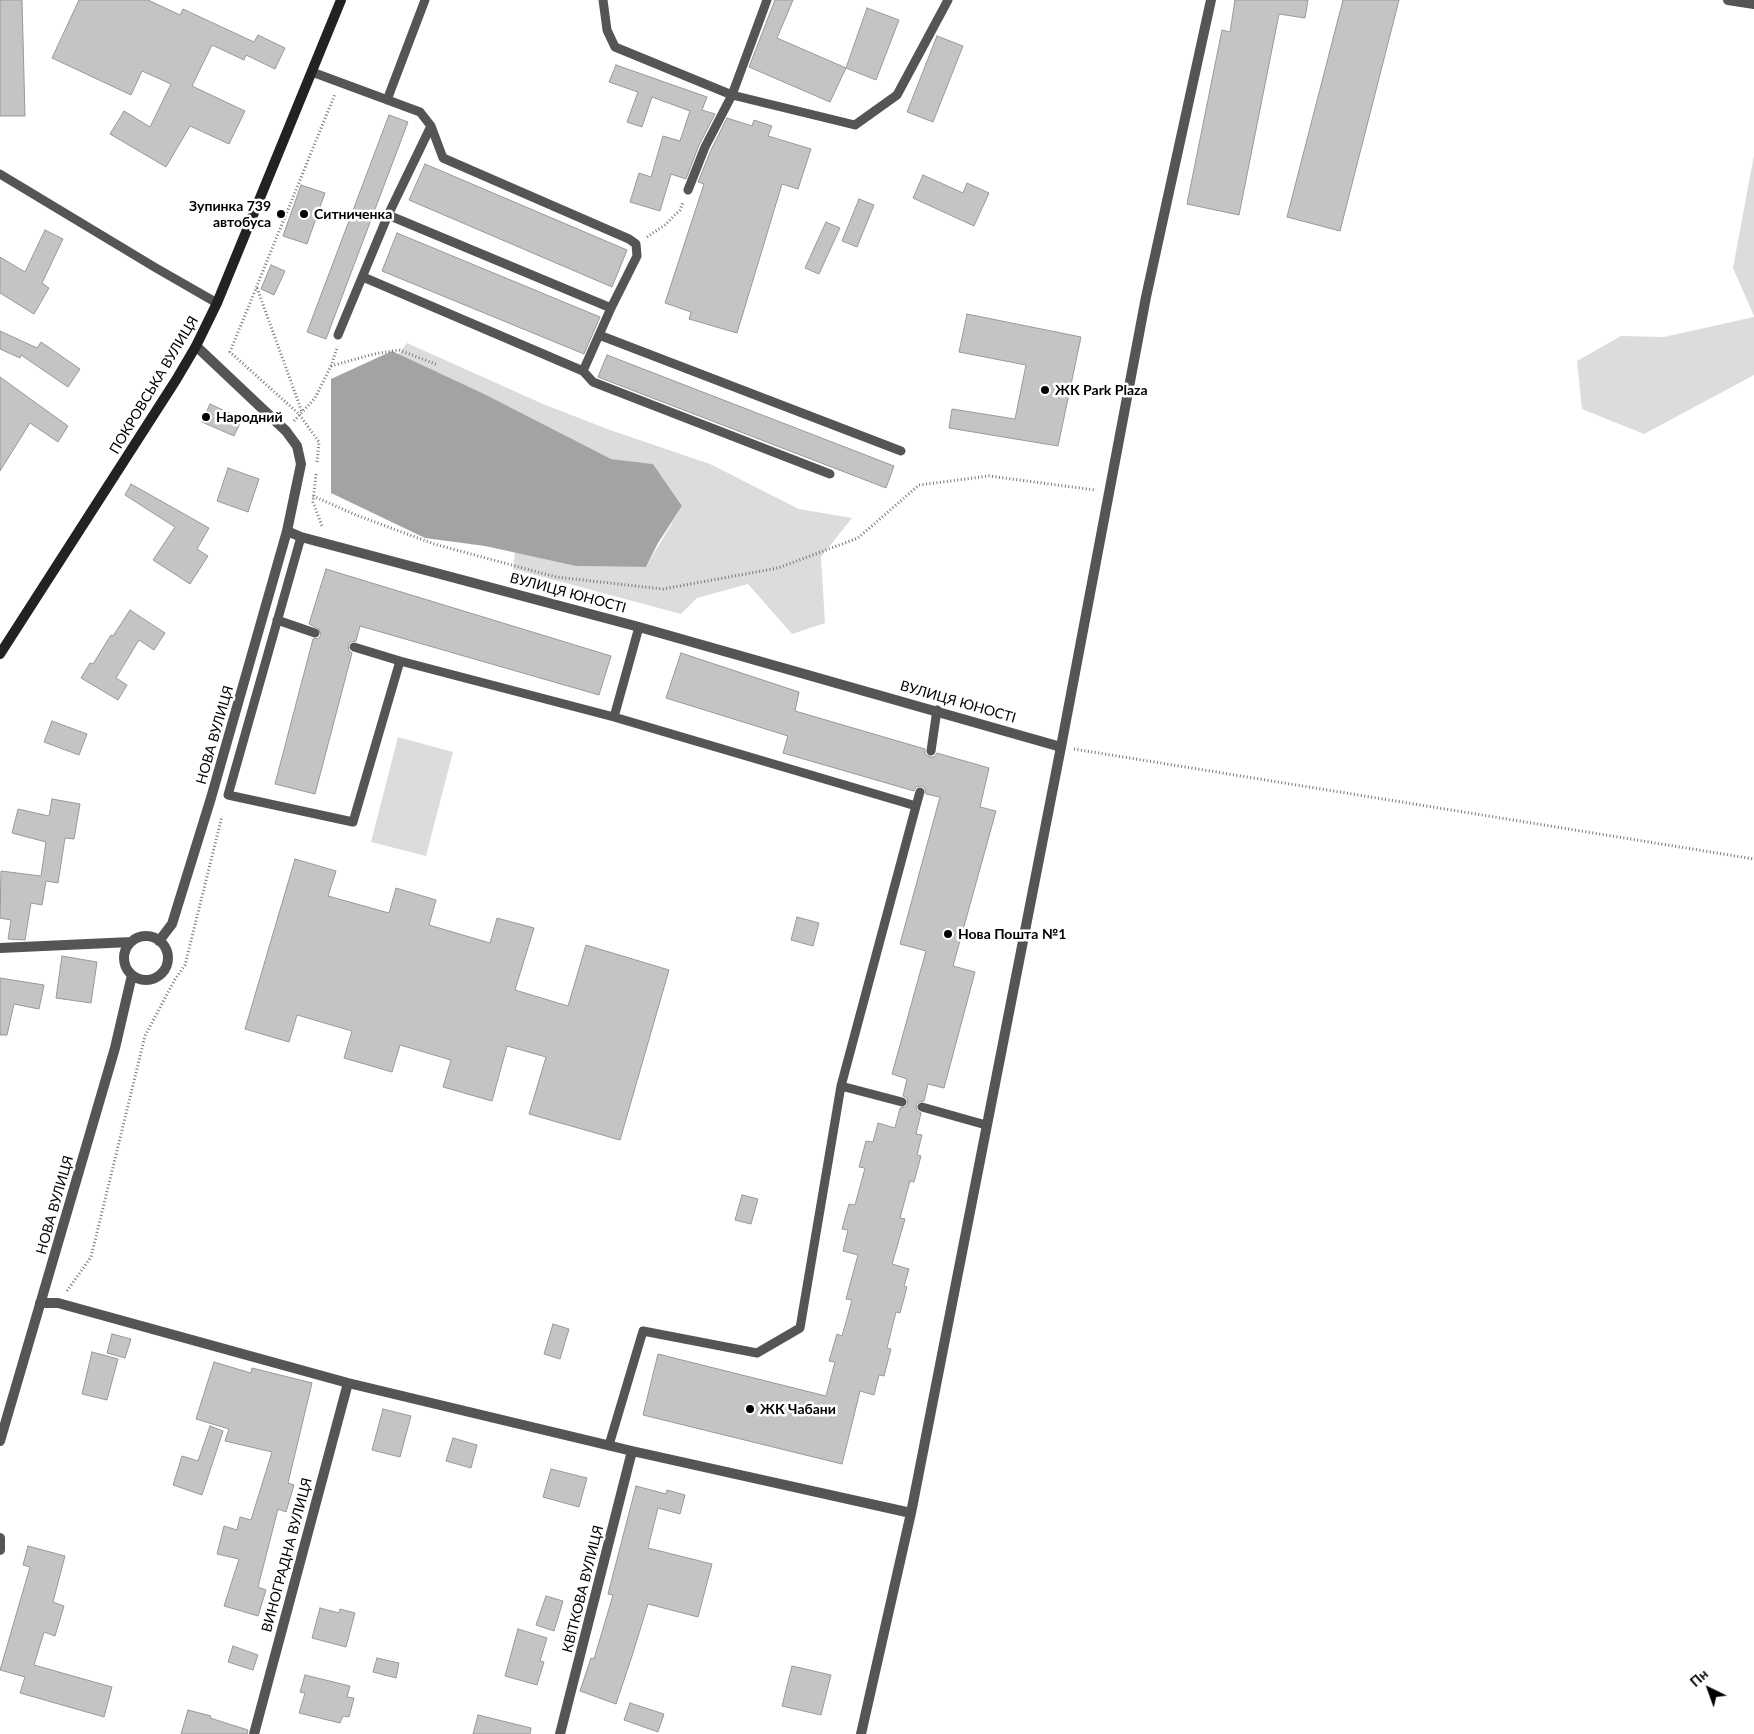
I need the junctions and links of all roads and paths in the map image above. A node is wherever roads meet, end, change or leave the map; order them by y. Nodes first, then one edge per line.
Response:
1 (341, 0) edge
2 (424, 0) edge
3 (604, 0) edge
4 (767, 0) edge
5 (948, 0) edge
6 (1211, 0) edge
7 (1728, 0) edge
8 (1754, 4) edge
9 (312, 72) junction
10 (340, 82) junction
11 (732, 95) junction
12 (387, 100) junction
13 (431, 126) junction
14 (0, 174) edge
15 (688, 190) joint
16 (388, 215) junction
17 (636, 244) junction
18 (363, 277) junction
19 (257, 288) junction
20 (217, 303) junction
21 (611, 308) junction
22 (338, 335) dead end
23 (599, 335) junction
24 (196, 346) junction
25 (335, 352) dead end
26 (438, 365) dead end
27 (331, 366) junction
28 (583, 371) junction
29 (301, 413) junction
30 (286, 431) junction
31 (901, 451) dead end
32 (830, 474) dead end
33 (1109, 491) junction
34 (314, 496) junction
35 (331, 529) dead end
36 (287, 531) junction
37 (301, 537) junction
38 (277, 620) junction
39 (639, 627) junction
40 (315, 634) dead end
41 (354, 647) dead end
42 (0, 654) edge
43 (400, 662) junction
44 (937, 710) junction
45 (614, 717) junction
46 (1061, 747) junction
47 (931, 751) dead end
48 (920, 792) dead end
49 (228, 796) junction
50 (916, 806) junction
51 (1754, 859) edge
52 (131, 942) junction
53 (159, 942) junction
54 (0, 948) edge
55 (132, 975) junction
56 (841, 1086) junction
57 (902, 1102) dead end
58 (922, 1107) dead end
59 (986, 1125) junction
60 (40, 1303) junction
61 (58, 1303) junction
62 (348, 1383) junction
63 (0, 1441) edge
64 (609, 1445) junction
65 (632, 1451) junction
66 (911, 1513) junction
67 (0, 1538) edge
68 (0, 1550) edge
69 (254, 1734) edge
70 (560, 1734) edge
71 (861, 1734) edge

1 - 9 street, ПОКРОВСЬКА ВУЛИЦЯ
2 - 12 lane
3 - 11 lane
4 - 11 lane
5 - 11 lane
6 - 33 street
7 - 8 street
9 - 10 lane
9 - 20 street, ПОКРОВСЬКА ВУЛИЦЯ
10 - 12 lane
10 - 19 path
11 - 15 lane
12 - 13 lane
13 - 16 lane
13 - 17 lane
14 - 20 lane
15 - 17 path
16 - 18 lane
16 - 21 lane
17 - 21 lane
18 - 22 lane
18 - 28 lane
19 - 29 path
19 - 29 path
20 - 24 street, ПОКРОВСЬКА ВУЛИЦЯ
21 - 23 lane
23 - 28 lane
23 - 31 lane
24 - 30 street
24 - 42 street, ПОКРОВСЬКА ВУЛИЦЯ
25 - 27 path
26 - 27 path
27 - 29 path
28 - 32 lane
29 - 30 path
29 - 34 path
30 - 36 street
33 - 34 path
33 - 46 street
34 - 35 path
36 - 37 street, ВУЛИЦЯ ЮНОСТІ
36 - 53 street, НОВА ВУЛИЦЯ
37 - 38 lane
37 - 39 street, ВУЛИЦЯ ЮНОСТІ
38 - 40 lane
38 - 49 lane
39 - 44 street, ВУЛИЦЯ ЮНОСТІ
39 - 45 lane
41 - 43 lane
43 - 45 lane
43 - 49 lane
44 - 46 street, ВУЛИЦЯ ЮНОСТІ
44 - 47 lane
45 - 50 lane
46 - 51 path
46 - 59 street
48 - 50 lane
49 - 61 path
50 - 56 lane
52 - 53 street
52 - 54 street
52 - 55 street
53 - 55 street
55 - 60 street, НОВА ВУЛИЦЯ
56 - 57 lane
56 - 64 lane
58 - 59 lane
59 - 66 street
60 - 61 street
60 - 63 street, НОВА ВУЛИЦЯ
61 - 62 street
62 - 64 street
62 - 69 street, ВИНОГРАДНА ВУЛИЦЯ
64 - 65 street
65 - 66 street
65 - 70 street, КВІТКОВА ВУЛИЦЯ
66 - 71 street
67 - 68 street

